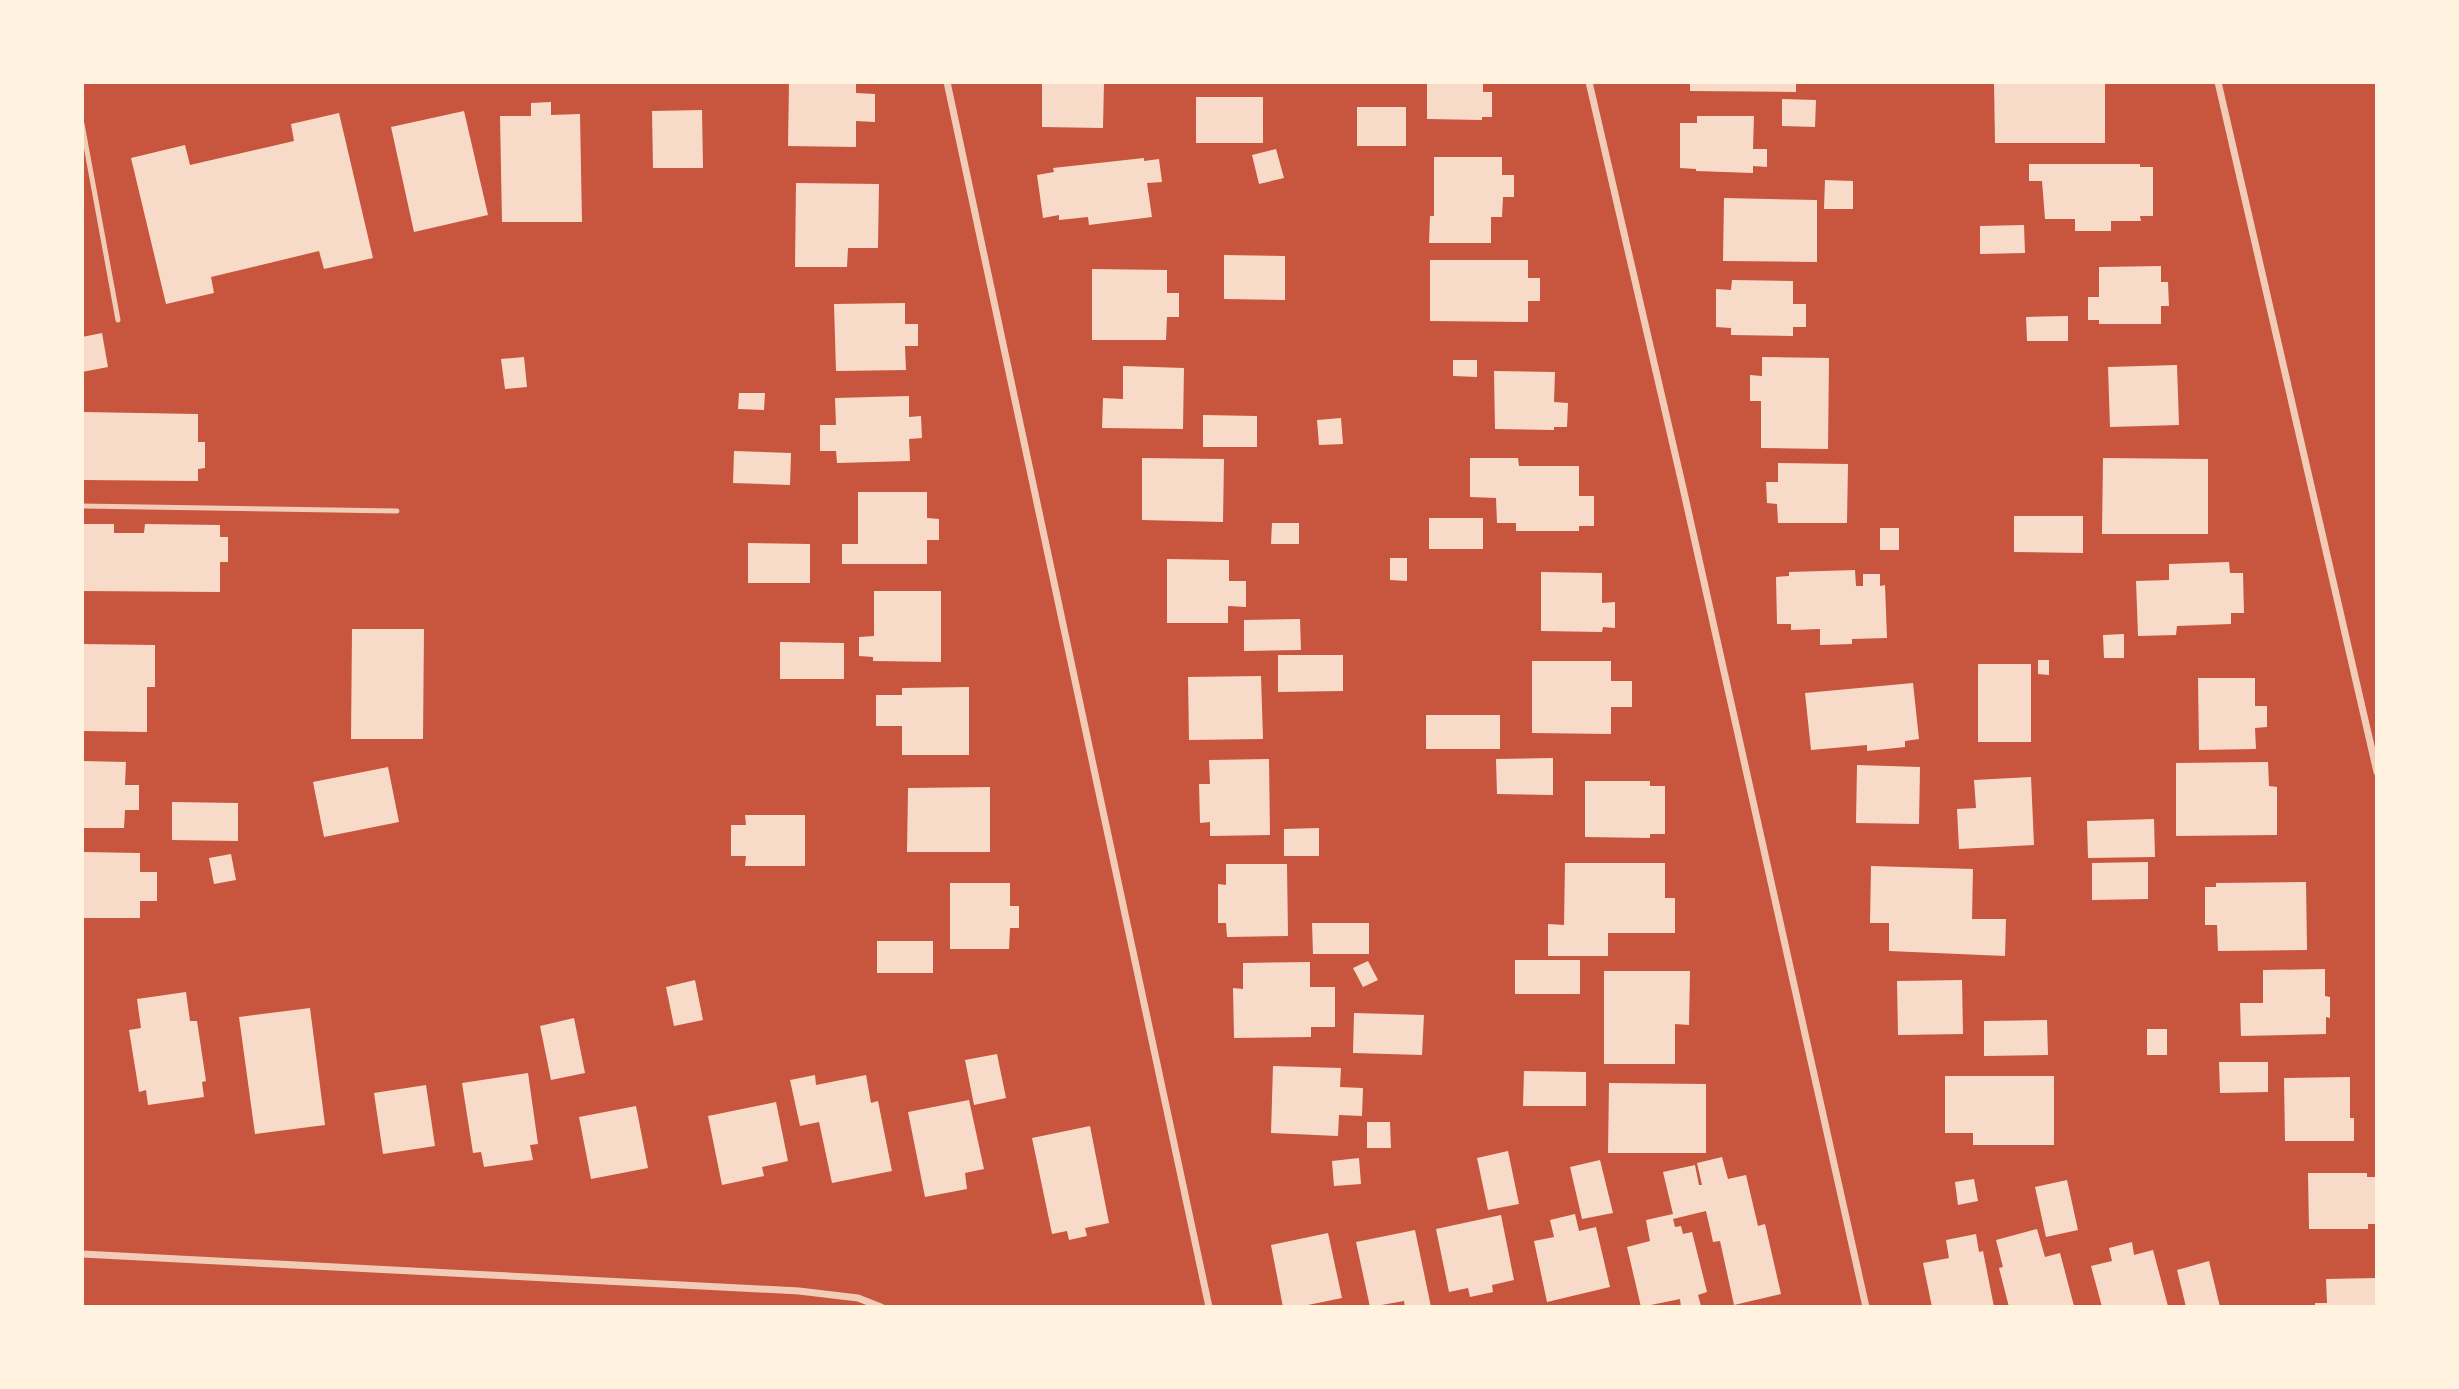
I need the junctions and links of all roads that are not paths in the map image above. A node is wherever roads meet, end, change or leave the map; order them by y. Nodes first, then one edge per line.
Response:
1 (947, 82) edge
2 (1589, 82) edge
3 (2218, 82) edge
4 (82, 124) edge
5 (118, 320) dead end
6 (82, 506) edge
7 (397, 510) dead end
8 (2377, 772) edge
9 (82, 1254) edge
10 (881, 1307) edge
11 (1209, 1307) edge
12 (1866, 1307) edge

1 - 11 street
2 - 12 street
3 - 8 street
4 - 5 lane
6 - 7 lane
9 - 10 street

